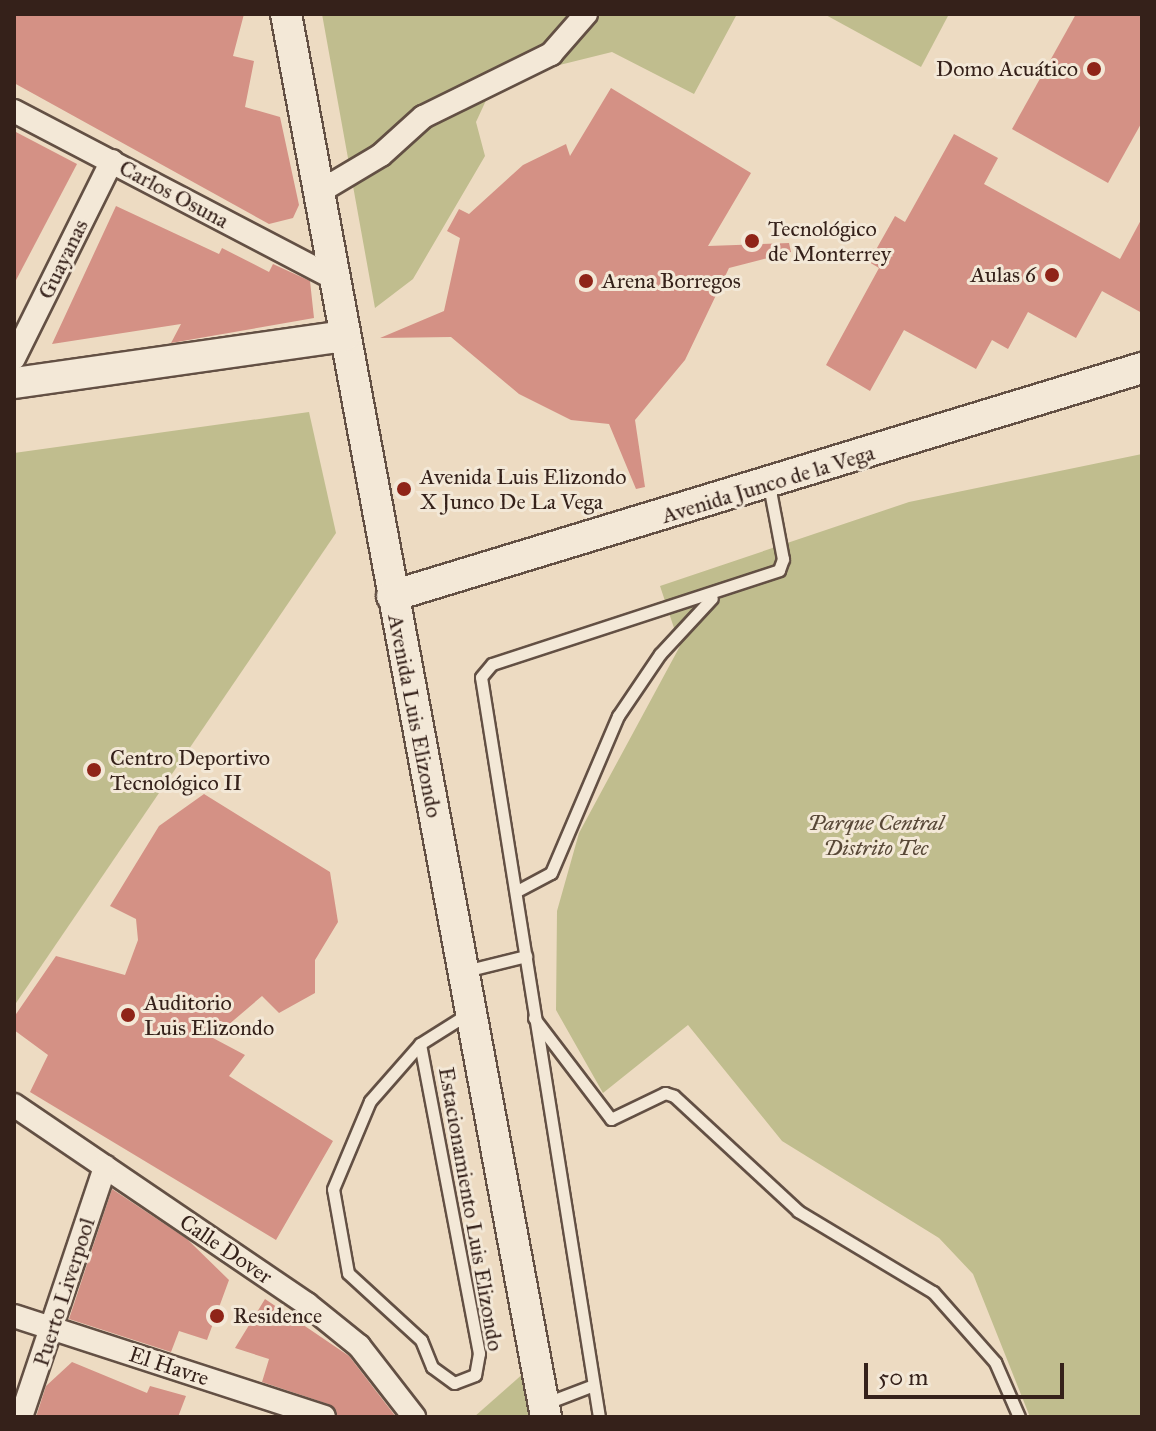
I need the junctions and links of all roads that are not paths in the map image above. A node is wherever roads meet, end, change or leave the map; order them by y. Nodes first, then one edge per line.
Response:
1 (286, 14) edge
2 (586, 14) edge
3 (14, 111) edge
4 (112, 161) junction
5 (319, 192) junction
6 (334, 278) junction
7 (345, 336) junction
8 (14, 358) edge
9 (1142, 368) edge
10 (14, 383) edge
11 (1142, 387) edge
12 (771, 493) junction
13 (715, 595) junction
14 (394, 604) junction
15 (517, 891) junction
16 (526, 956) junction
17 (462, 971) junction
18 (470, 1013) junction
19 (534, 1017) junction
20 (420, 1044) junction
21 (14, 1105) edge
22 (105, 1167) junction
23 (14, 1316) edge
24 (52, 1328) junction
25 (591, 1386) junction
26 (545, 1411) edge
27 (21, 1417) edge
28 (324, 1417) edge
29 (414, 1417) edge
30 (599, 1417) edge
31 (1019, 1417) edge

1 - 5 street, Avenida Luis Elizondo
2 - 5 street
3 - 4 street, Carlos Osuna
4 - 6 street, Carlos Osuna
4 - 8 street, Guayanas
5 - 6 street, Avenida Luis Elizondo
6 - 7 street, Avenida Luis Elizondo
7 - 10 street
7 - 14 street, Avenida Luis Elizondo
9 - 12 street, Avenida Junco de la Vega
11 - 12 street, Avenida Junco de la Vega
12 - 13 lane
12 - 14 street, Avenida Junco de la Vega
13 - 15 lane
13 - 15 lane
14 - 17 street, Avenida Luis Elizondo
15 - 16 lane
16 - 17 lane
16 - 19 lane
17 - 18 street, Avenida Luis Elizondo
18 - 20 lane, Estacionamiento Luis Elizondo
18 - 26 street, Avenida Luis Elizondo
19 - 25 lane
19 - 31 lane
20 - 20 lane, Estacionamiento Luis Elizondo
21 - 22 street, Calle Dover
22 - 24 street, Puerto Liverpool
22 - 29 street, Calle Dover
23 - 24 street, El Havre
24 - 27 street, Puerto Liverpool
24 - 28 street, El Havre
25 - 26 lane
25 - 30 lane

